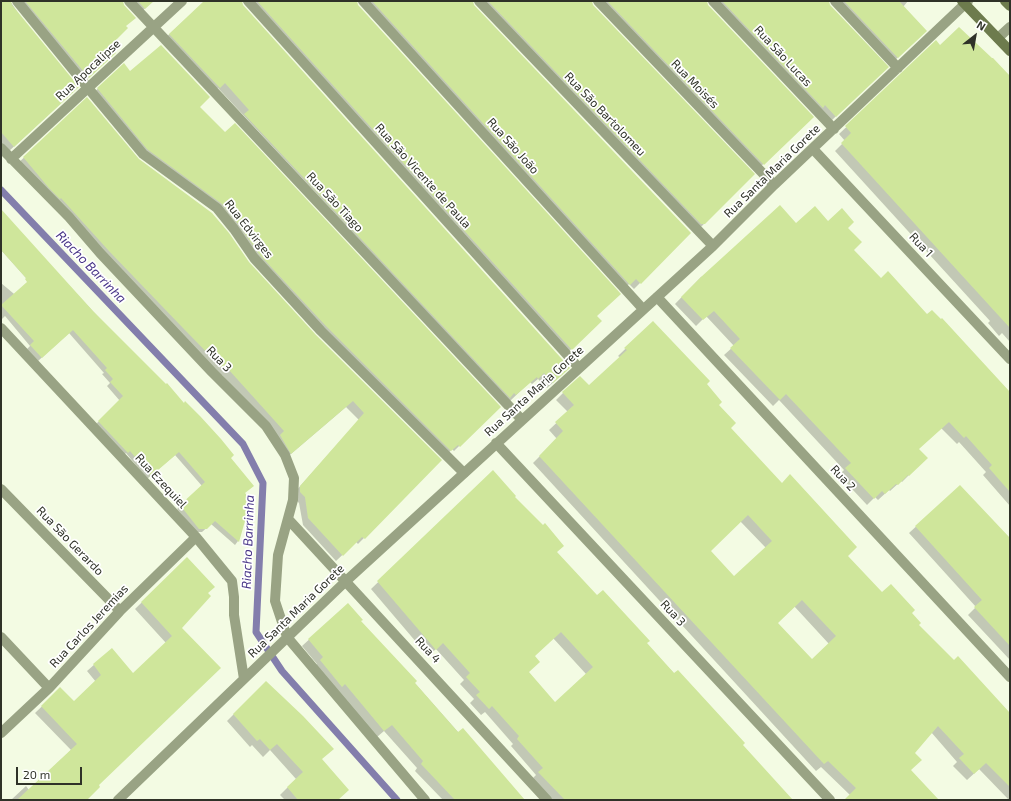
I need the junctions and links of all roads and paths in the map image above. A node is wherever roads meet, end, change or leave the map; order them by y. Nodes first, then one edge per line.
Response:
1 (17, 1) edge
2 (129, 1) edge
3 (182, 1) edge
4 (248, 1) edge
5 (363, 1) edge
6 (479, 1) edge
7 (598, 1) edge
8 (713, 1) edge
9 (834, 1) edge
10 (1005, 1) edge
11 (965, 2) edge
12 (1010, 6) edge
13 (1010, 27) edge
14 (153, 28) junction
15 (998, 38) junction
16 (1010, 51) edge
17 (898, 68) junction
18 (88, 88) junction
19 (834, 129) junction
20 (1, 148) edge
21 (813, 149) junction
22 (11, 159) junction
23 (774, 185) junction
24 (713, 246) junction
25 (657, 297) junction
26 (644, 309) junction
27 (1, 328) edge
28 (1010, 359) edge
29 (579, 368) junction
30 (522, 420) junction
31 (496, 443) junction
32 (464, 473) junction
33 (1, 490) edge
34 (288, 519) junction
35 (196, 537) junction
36 (346, 581) junction
37 (120, 611) junction
38 (1, 637) edge
39 (284, 639) junction
40 (1010, 677) edge
41 (244, 679) junction
42 (49, 688) junction
43 (1, 733) edge
44 (118, 800) edge
45 (424, 800) edge
46 (547, 800) edge
47 (830, 800) edge

1 - 18 street, Rua Edvirges
2 - 14 street, Rua São Tiago
3 - 14 street, Rua Apocalipse
4 - 29 street, Rua São Vicente de Paula
5 - 26 street, Rua São João
6 - 24 street, Rua São Bartolomeu
7 - 23 street, Rua Moisés
8 - 19 street, Rua São Lucas
9 - 17 street
10 - 12 main road
11 - 15 main road
11 - 17 street, Rua Santa Maria Gorete
13 - 15 street
14 - 18 street, Rua Apocalipse
14 - 30 street, Rua São Tiago
15 - 16 main road
17 - 19 street, Rua Santa Maria Gorete
18 - 22 street, Rua Apocalipse
18 - 32 street, Rua Edvirges
19 - 21 street, Rua Santa Maria Gorete
20 - 22 street, Rua 3
21 - 23 street, Rua Santa Maria Gorete
21 - 28 street, Rua 1
22 - 34 street, Rua 3
23 - 24 street, Rua Santa Maria Gorete
24 - 25 street, Rua Santa Maria Gorete
25 - 26 street, Rua Santa Maria Gorete
25 - 40 street, Rua 2
26 - 29 street, Rua Santa Maria Gorete
27 - 35 street, Rua Ezequiel
29 - 30 street, Rua Santa Maria Gorete
30 - 31 street, Rua Santa Maria Gorete
31 - 32 street, Rua Santa Maria Gorete
31 - 47 street, Rua 3
32 - 36 street, Rua Santa Maria Gorete
33 - 37 street, Rua São Gerardo
34 - 36 street, Rua 4
34 - 39 street, Rua 3
35 - 37 street, Rua Carlos Jeremias
35 - 41 street, Rua Ezequiel
36 - 39 street, Rua Santa Maria Gorete
36 - 46 street, Rua 4
37 - 42 street, Rua Carlos Jeremias
38 - 42 street
39 - 41 street, Rua Santa Maria Gorete
39 - 45 street
41 - 44 street, Rua Santa Maria Gorete
42 - 43 street, Rua Carlos Jeremias

